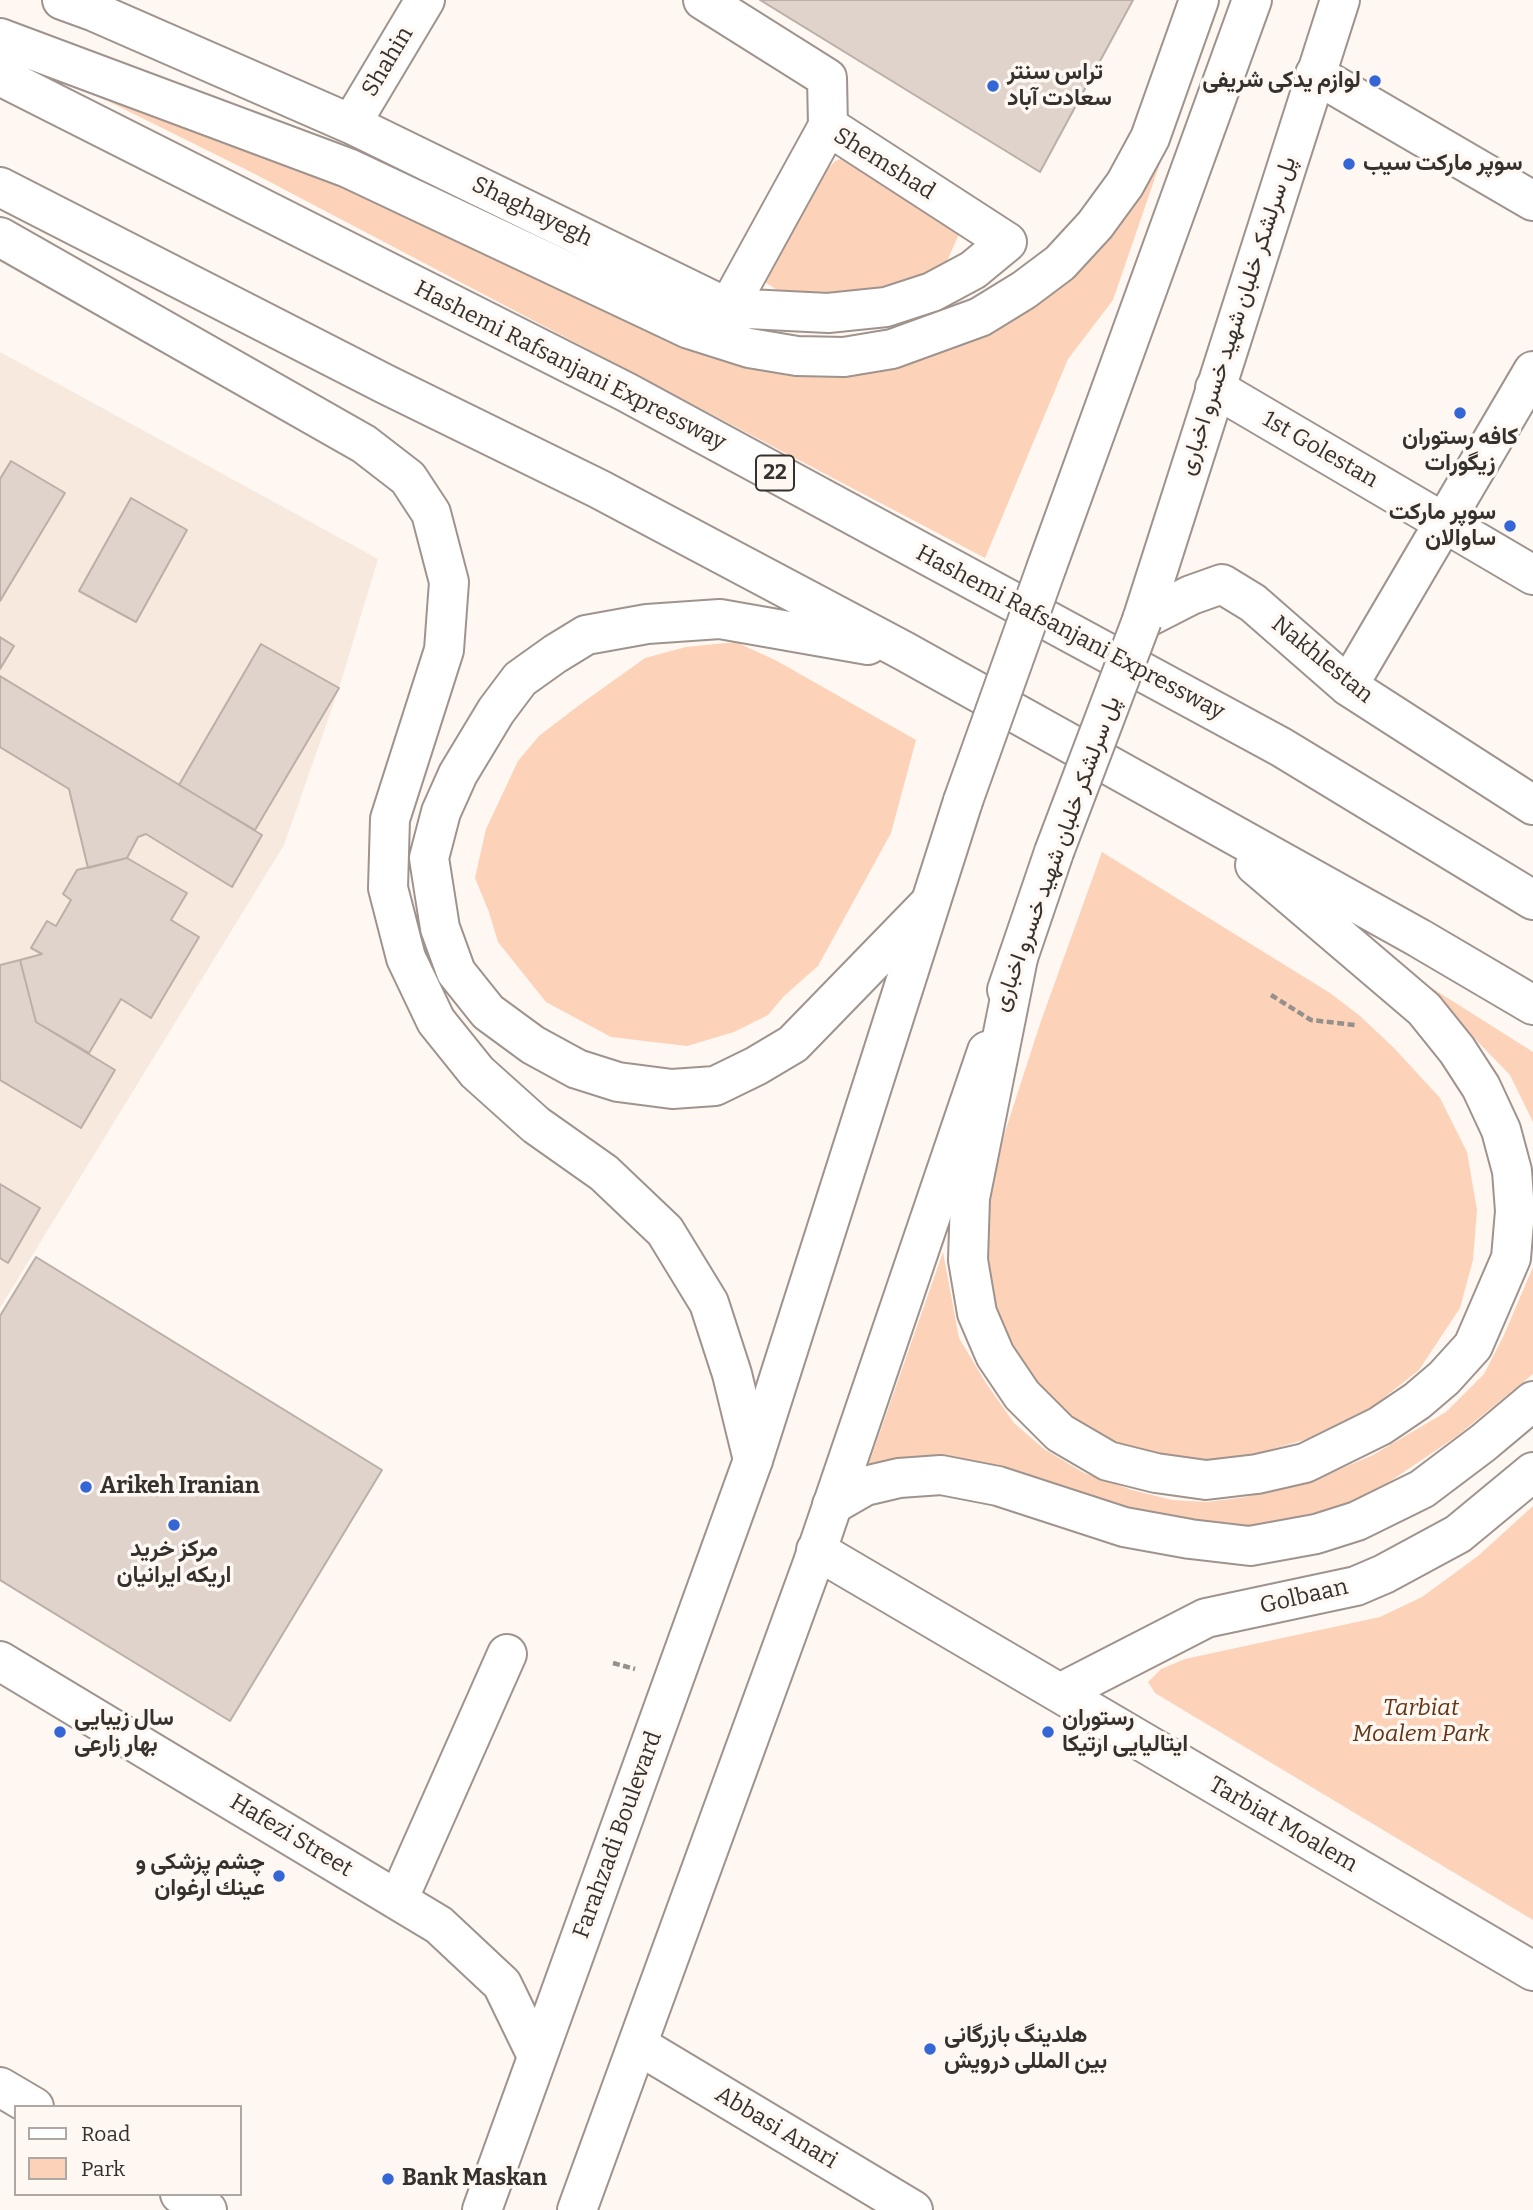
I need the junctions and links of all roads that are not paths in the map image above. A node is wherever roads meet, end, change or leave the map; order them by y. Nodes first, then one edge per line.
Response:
1 (62, 0) edge
2 (425, 0) edge
3 (703, 0) edge
4 (1199, 0) edge
5 (1252, 0) edge
6 (1340, 0) edge
7 (0, 38) edge
8 (1315, 74) junction
9 (0, 76) edge
10 (351, 124) junction
11 (828, 126) junction
12 (0, 187) edge
13 (1533, 201) edge
14 (0, 237) edge
15 (1007, 242) joint
16 (728, 308) junction
17 (1533, 371) edge
18 (1215, 388) junction
19 (1445, 524) junction
20 (1533, 575) edge
21 (1142, 620) junction
22 (904, 651) junction
23 (1348, 686) junction
24 (1533, 805) edge
25 (1192, 812) junction
26 (1533, 900) edge
27 (930, 903) junction
28 (1018, 958) junction
29 (1533, 1005) edge
30 (1533, 1401) edge
31 (752, 1460) junction
32 (1533, 1472) edge
33 (832, 1505) junction
34 (816, 1550) junction
35 (507, 1654) dead end
36 (0, 1661) edge
37 (1060, 1693) junction
38 (398, 1900) junction
39 (1533, 1971) edge
40 (638, 2045) junction
41 (537, 2056) junction
42 (0, 2087) edge
43 (31, 2105) edge
44 (183, 2196) edge
45 (207, 2210) edge
46 (482, 2210) edge
47 (577, 2210) edge
48 (913, 2210) edge

1 - 10 main road, Shaghayegh
2 - 10 main road, Shahin
3 - 11 main road
4 - 7 main road
5 - 27 main road, bridge
6 - 8 main road, پل سرلشکر خلبان شهید خسرو اخباری
8 - 13 main road
8 - 18 main road, پل سرلشکر خلبان شهید خسرو اخباری
9 - 26 main road, Hashemi Rafsanjani Expressway / 22
10 - 16 main road, Shaghayegh
11 - 15 main road, Shemshad
11 - 16 main road, Shemshad
12 - 22 main road
14 - 31 main road
15 - 16 main road, Shaghayegh
17 - 19 main road
18 - 19 main road, 1st Golestan
18 - 21 main road, پل سرلشکر خلبان شهید خسرو اخباری
19 - 20 main road, 1st Golestan
19 - 23 main road
21 - 23 main road, Nakhlestan
21 - 28 main road, پل سرلشکر خلبان شهید خسرو اخباری, bridge
22 - 25 main road
22 - 27 main road
23 - 24 main road, Nakhlestan
25 - 28 main road
25 - 29 main road
27 - 31 main road
28 - 33 main road, پل سرلشکر خلبان شهید خسرو اخباری
30 - 33 main road
31 - 41 main road, Farahzadi Boulevard
32 - 37 main road, Golbaan
33 - 34 main road
34 - 37 main road, Tarbiat Moalem
34 - 40 main road
35 - 38 main road
36 - 38 main road, Hafezi Street
37 - 39 main road, Tarbiat Moalem
38 - 41 main road, Hafezi Street
40 - 47 main road
40 - 48 main road, Abbasi Anari
41 - 46 main road, Farahzadi Boulevard
42 - 43 main road
44 - 45 main road

